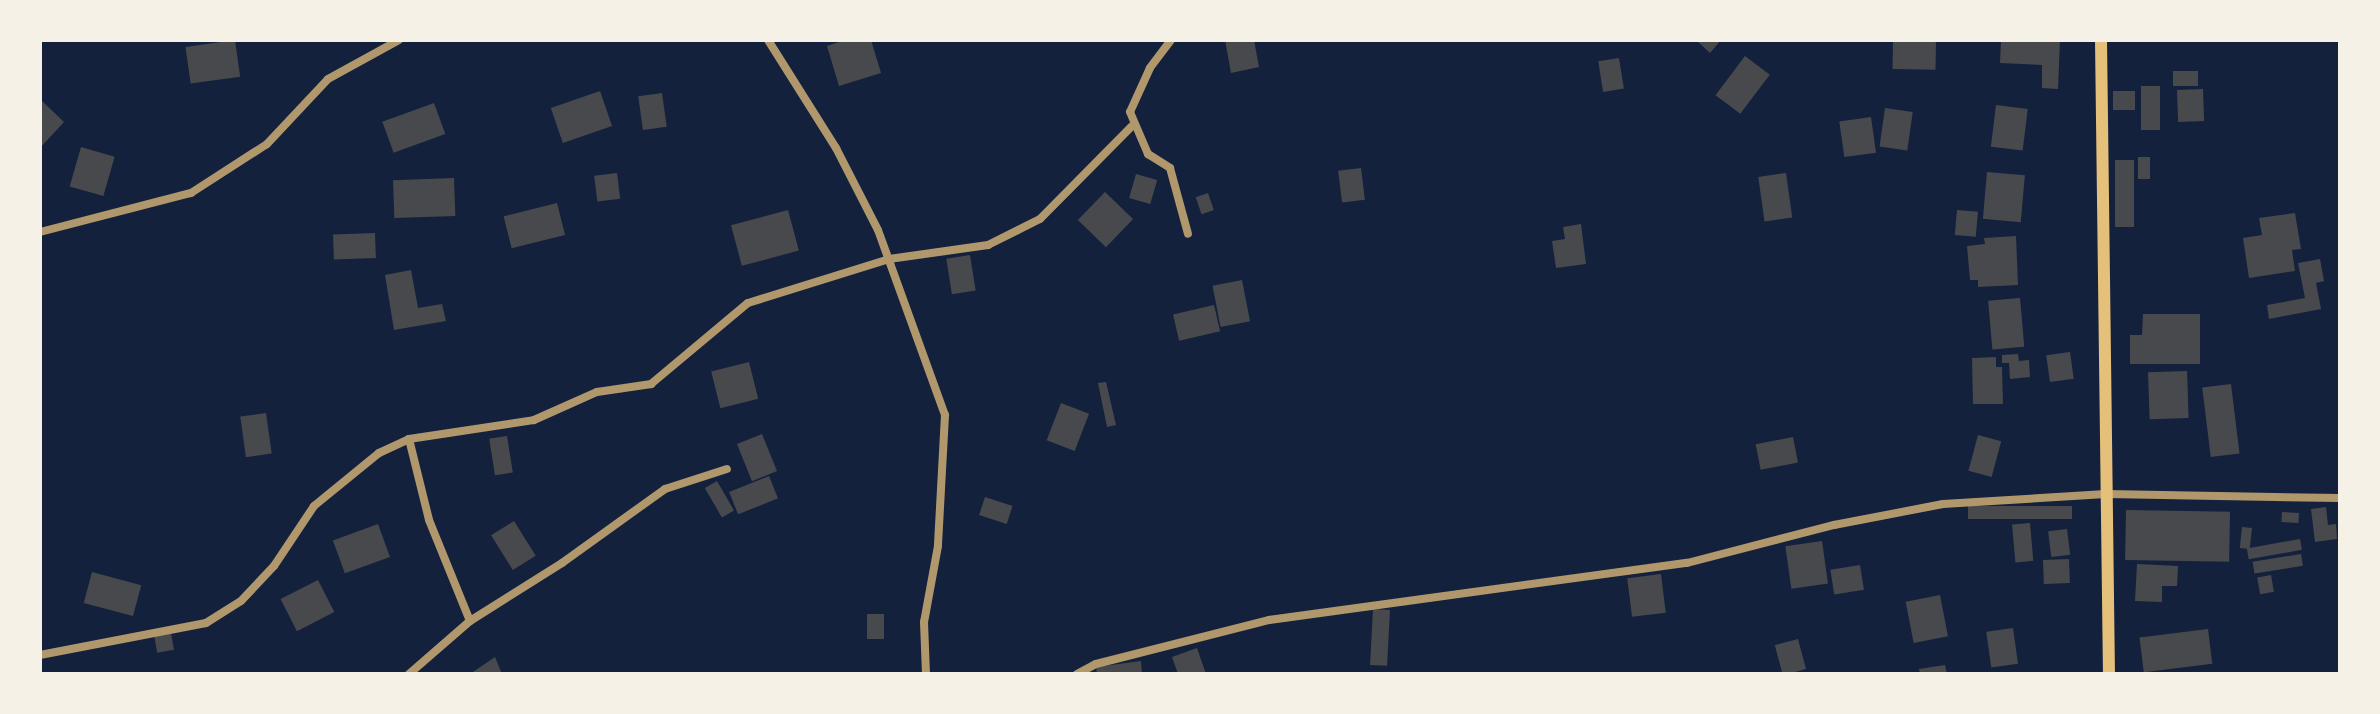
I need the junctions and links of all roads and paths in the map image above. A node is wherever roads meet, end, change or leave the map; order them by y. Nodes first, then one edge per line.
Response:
1 (399, 40) edge
2 (768, 40) edge
3 (1171, 40) edge
4 (2101, 40) edge
5 (1132, 126) junction
6 (40, 232) edge
7 (1188, 234) dead end
8 (889, 259) junction
9 (409, 439) junction
10 (727, 469) dead end
11 (2106, 494) junction
12 (2340, 498) edge
13 (470, 621) junction
14 (40, 655) edge
15 (409, 674) edge
16 (926, 674) edge
17 (1077, 674) edge
18 (2109, 674) edge

1 - 6 street
2 - 8 street
3 - 5 street
4 - 11 main road
5 - 7 street
5 - 8 street
8 - 9 street
8 - 16 street
9 - 13 street
9 - 14 street
10 - 13 street
11 - 12 street
11 - 17 street
11 - 18 main road
13 - 15 street

